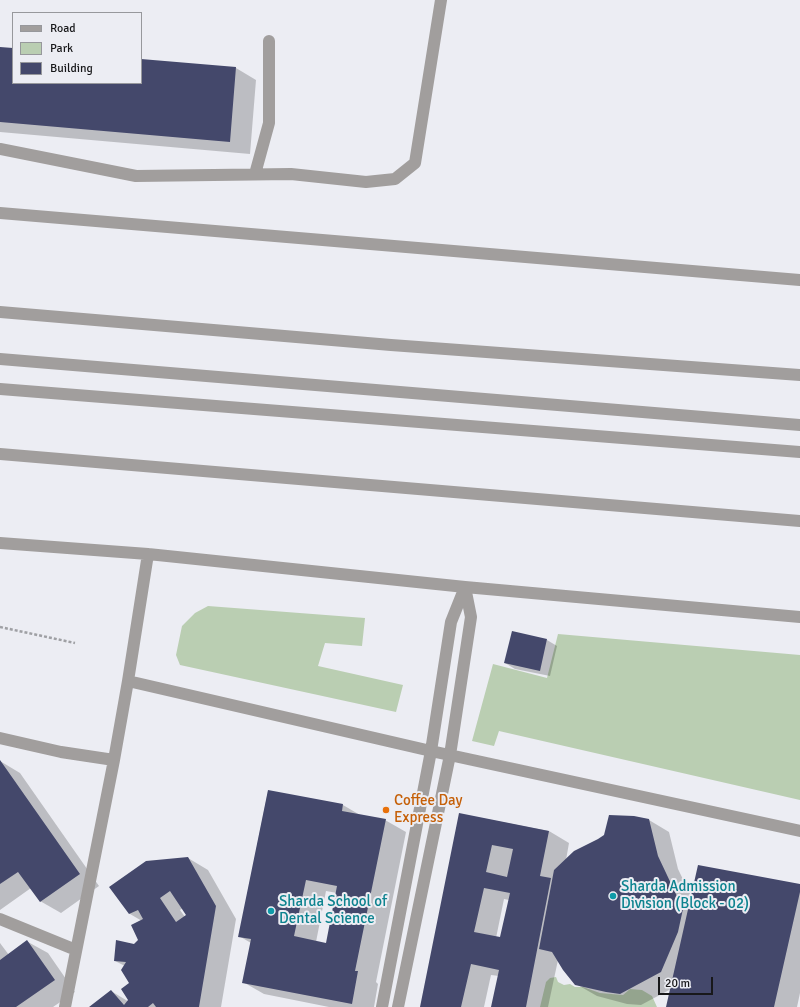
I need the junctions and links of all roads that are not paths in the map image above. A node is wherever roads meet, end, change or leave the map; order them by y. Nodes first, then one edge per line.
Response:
1 (441, 0) edge
2 (268, 41) dead end
3 (0, 149) edge
4 (255, 174) junction
5 (0, 213) edge
6 (800, 280) edge
7 (0, 312) edge
8 (0, 359) edge
9 (800, 375) edge
10 (0, 389) edge
11 (800, 425) edge
12 (800, 452) edge
13 (0, 454) edge
14 (800, 522) edge
15 (0, 543) edge
16 (148, 554) junction
17 (465, 587) junction
18 (800, 617) edge
19 (128, 681) junction
20 (0, 738) edge
21 (431, 751) junction
22 (450, 755) junction
23 (114, 760) junction
24 (800, 831) edge
25 (0, 919) edge
26 (76, 950) junction
27 (64, 1007) edge
28 (382, 1007) edge
29 (398, 1007) edge

1 - 4 street
2 - 4 street
3 - 4 street
5 - 6 street
7 - 9 street
8 - 11 street
10 - 12 street
13 - 14 street
15 - 16 street
16 - 17 street
16 - 19 street
17 - 18 street
17 - 21 street
17 - 22 street
19 - 21 street
19 - 23 street
20 - 23 street
21 - 22 street
21 - 28 street
22 - 24 street
22 - 29 street
23 - 26 street
25 - 26 street
26 - 27 street

